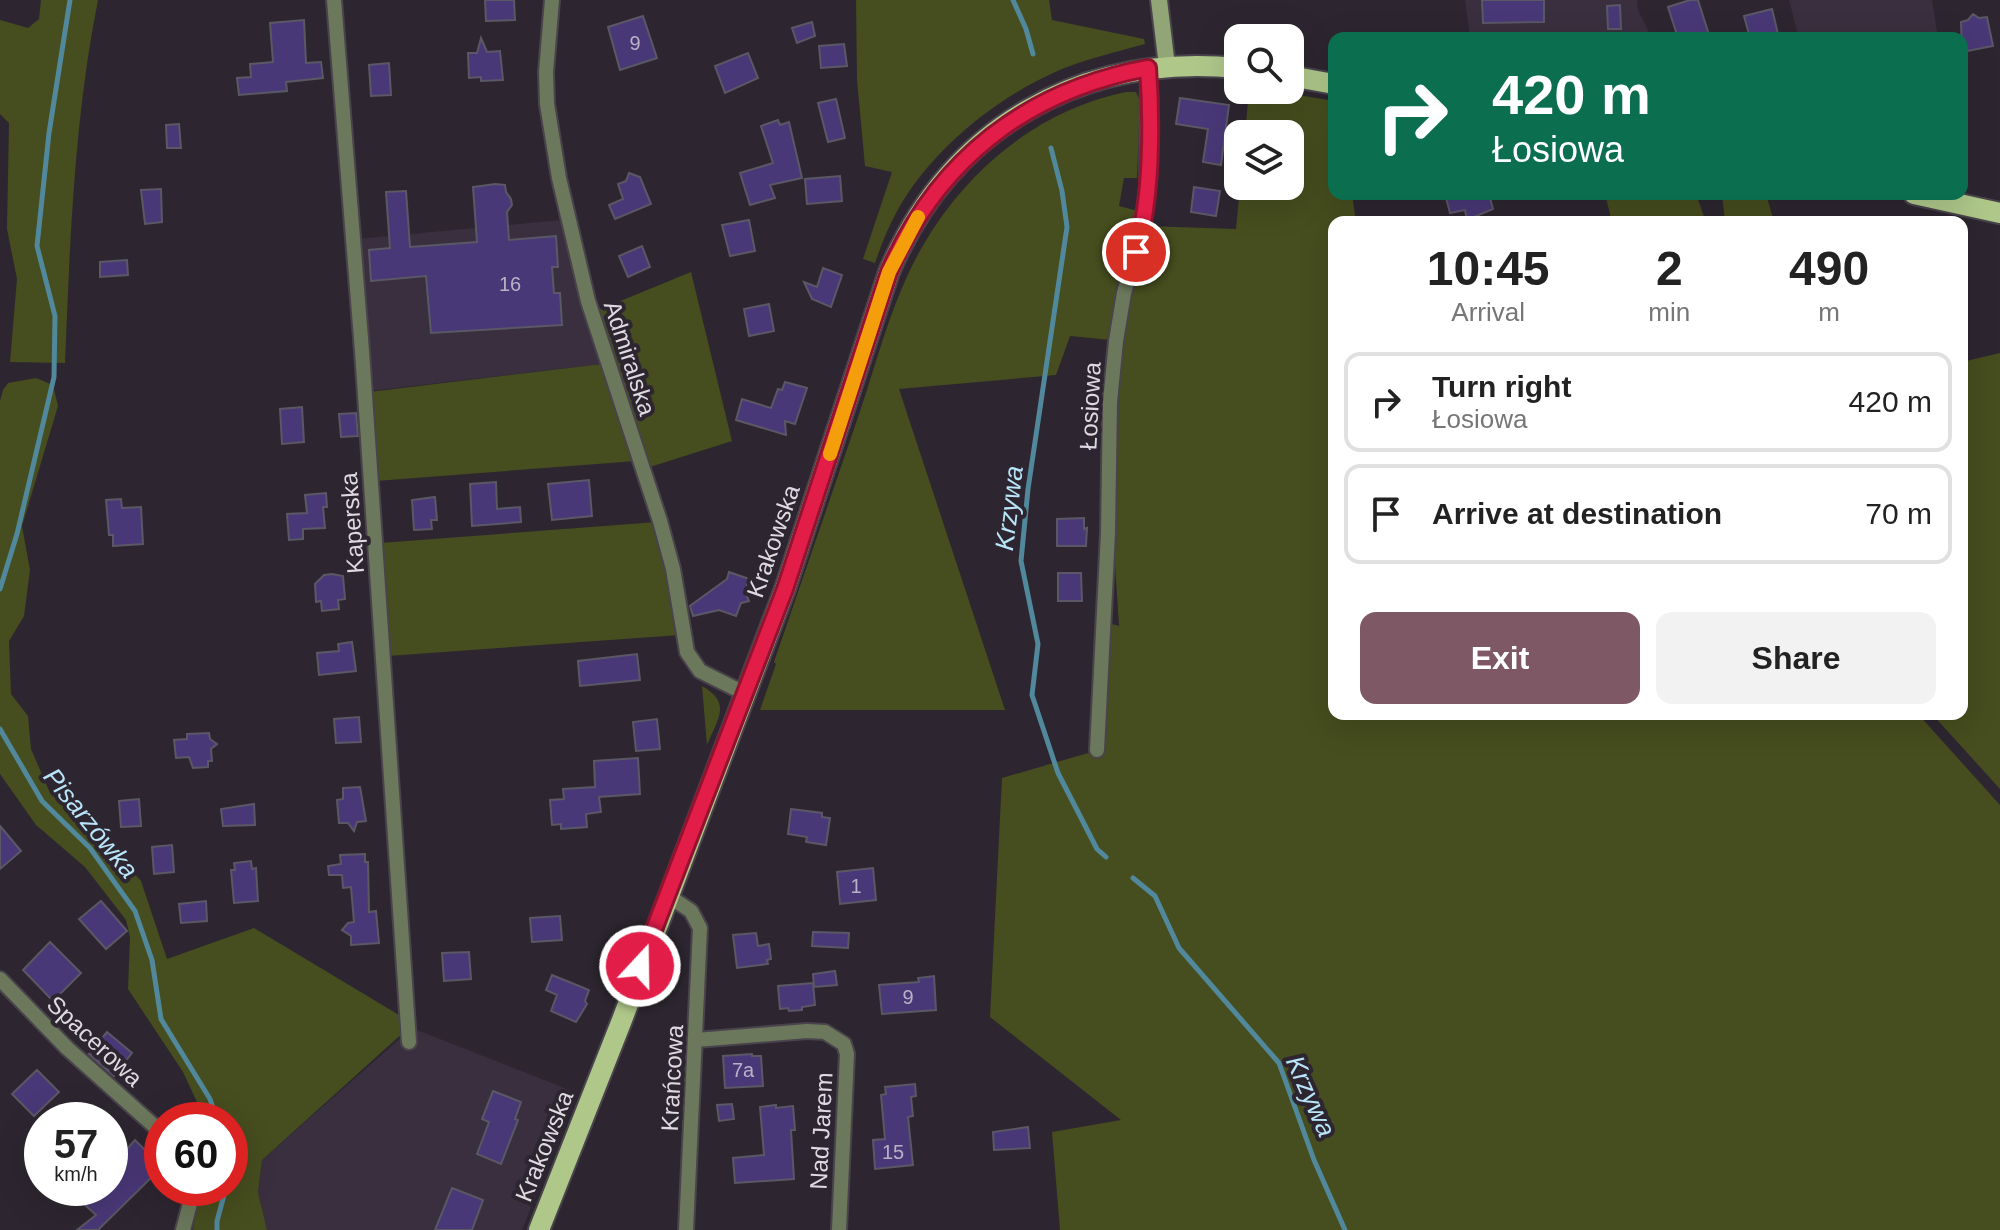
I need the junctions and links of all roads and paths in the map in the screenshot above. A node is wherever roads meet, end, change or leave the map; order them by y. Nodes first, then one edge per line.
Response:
1 (334, 0) edge
2 (552, 0) edge
3 (1159, 0) edge
4 (1158, 67) junction
5 (1224, 68) edge
6 (1304, 79) edge
7 (1328, 83) edge
8 (1941, 200) edge
9 (2000, 213) edge
10 (746, 694) junction
11 (1097, 750) dead end
12 (667, 895) junction
13 (0, 979) edge
14 (696, 1040) junction
15 (409, 1042) dead end
16 (144, 1117) edge
17 (189, 1206) edge
18 (183, 1230) edge
19 (539, 1230) edge
20 (686, 1230) edge
21 (839, 1230) edge

1 - 15 street, Kaperska
2 - 10 street, Admiralska
3 - 4 street
4 - 5 main road, Krakowska
4 - 10 main road, Krakowska
4 - 11 street, Łosiowa
6 - 7 main road
8 - 9 main road
10 - 12 main road, Krakowska
12 - 14 street, Krańcowa
12 - 19 main road, Krakowska
13 - 16 street, Spacerowa
14 - 20 street, Krańcowa
14 - 21 street, Nad Jarem
17 - 18 street

